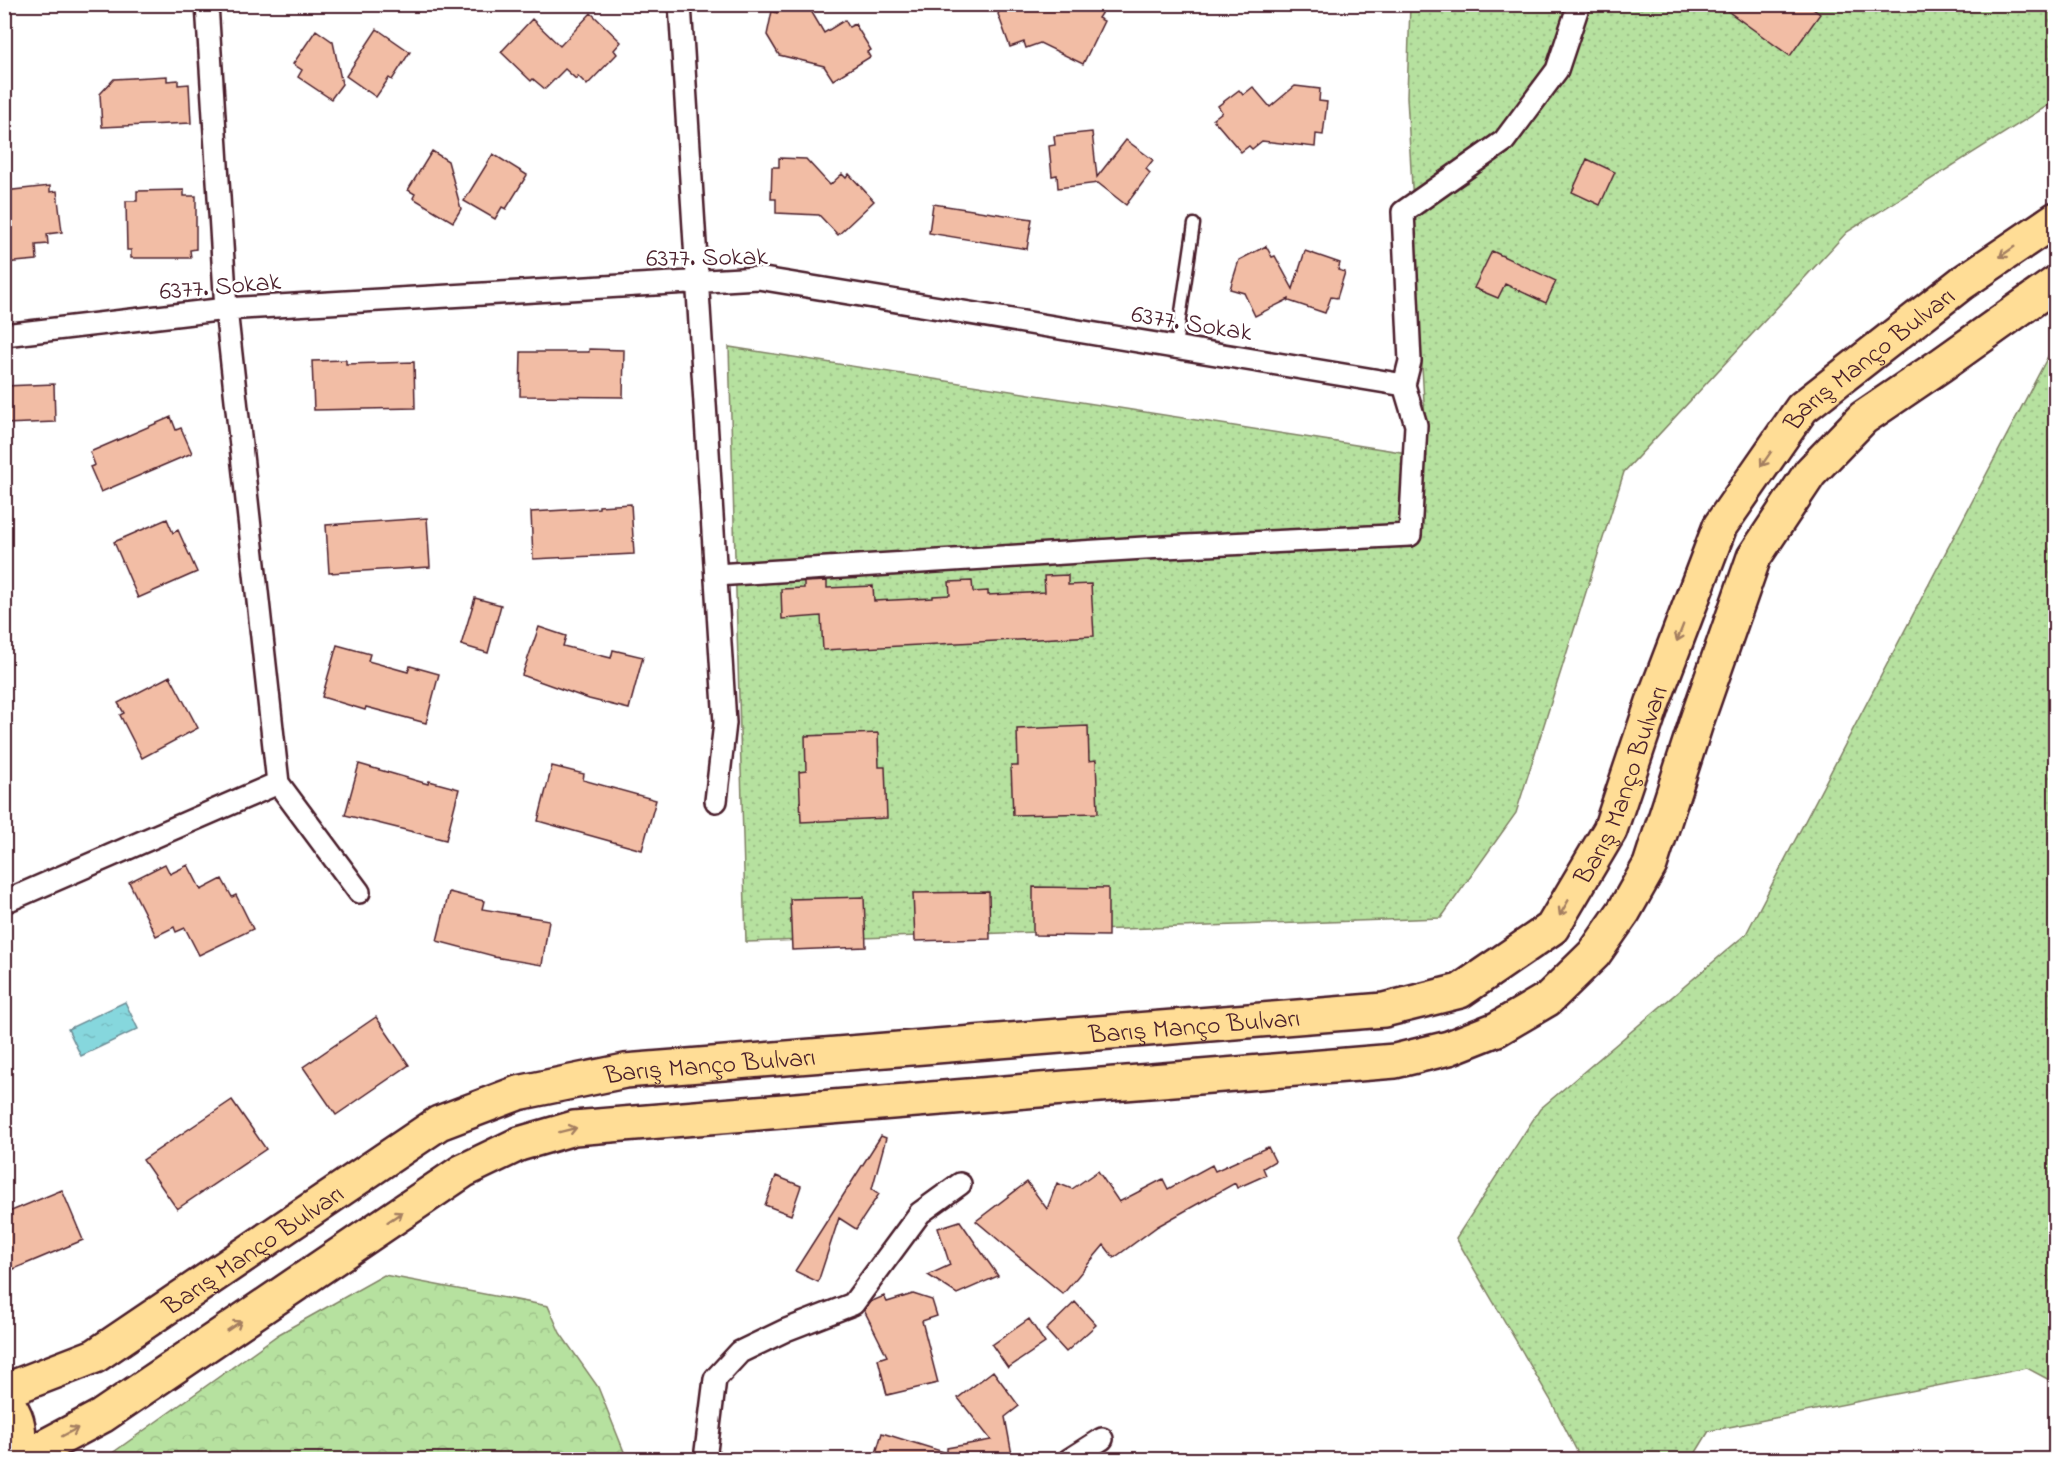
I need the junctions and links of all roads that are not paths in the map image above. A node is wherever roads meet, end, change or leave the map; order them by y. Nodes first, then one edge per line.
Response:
1 (207, 4) edge
2 (680, 4) edge
3 (1579, 4) edge
4 (2055, 219) edge
5 (1194, 224) dead end
6 (697, 281) junction
7 (2055, 283) edge
8 (226, 309) junction
9 (4, 335) edge
10 (1176, 346) junction
11 (1404, 385) junction
12 (716, 574) junction
13 (278, 783) junction
14 (716, 801) dead end
15 (359, 892) dead end
16 (4, 902) edge
17 (960, 1184) dead end
18 (4, 1391) edge
19 (4, 1400) edge
20 (1102, 1439) dead end
21 (17, 1460) edge
22 (709, 1460) edge
23 (1070, 1460) edge

1 - 8 street
2 - 6 street
3 - 11 street
4 -> 18 main road, Barış Manço Bulvarı
5 - 10 lane
6 - 8 street, 6377. Sokak
6 - 10 street, 6377. Sokak
6 - 12 street
21 -> 7 main road, Barış Manço Bulvarı
8 - 9 street, 6377. Sokak
8 - 13 street
10 - 11 street, 6377. Sokak
11 - 12 street
12 - 14 street
13 - 15 street
13 - 16 street
17 - 22 street
19 - 21 main road
20 - 23 street

